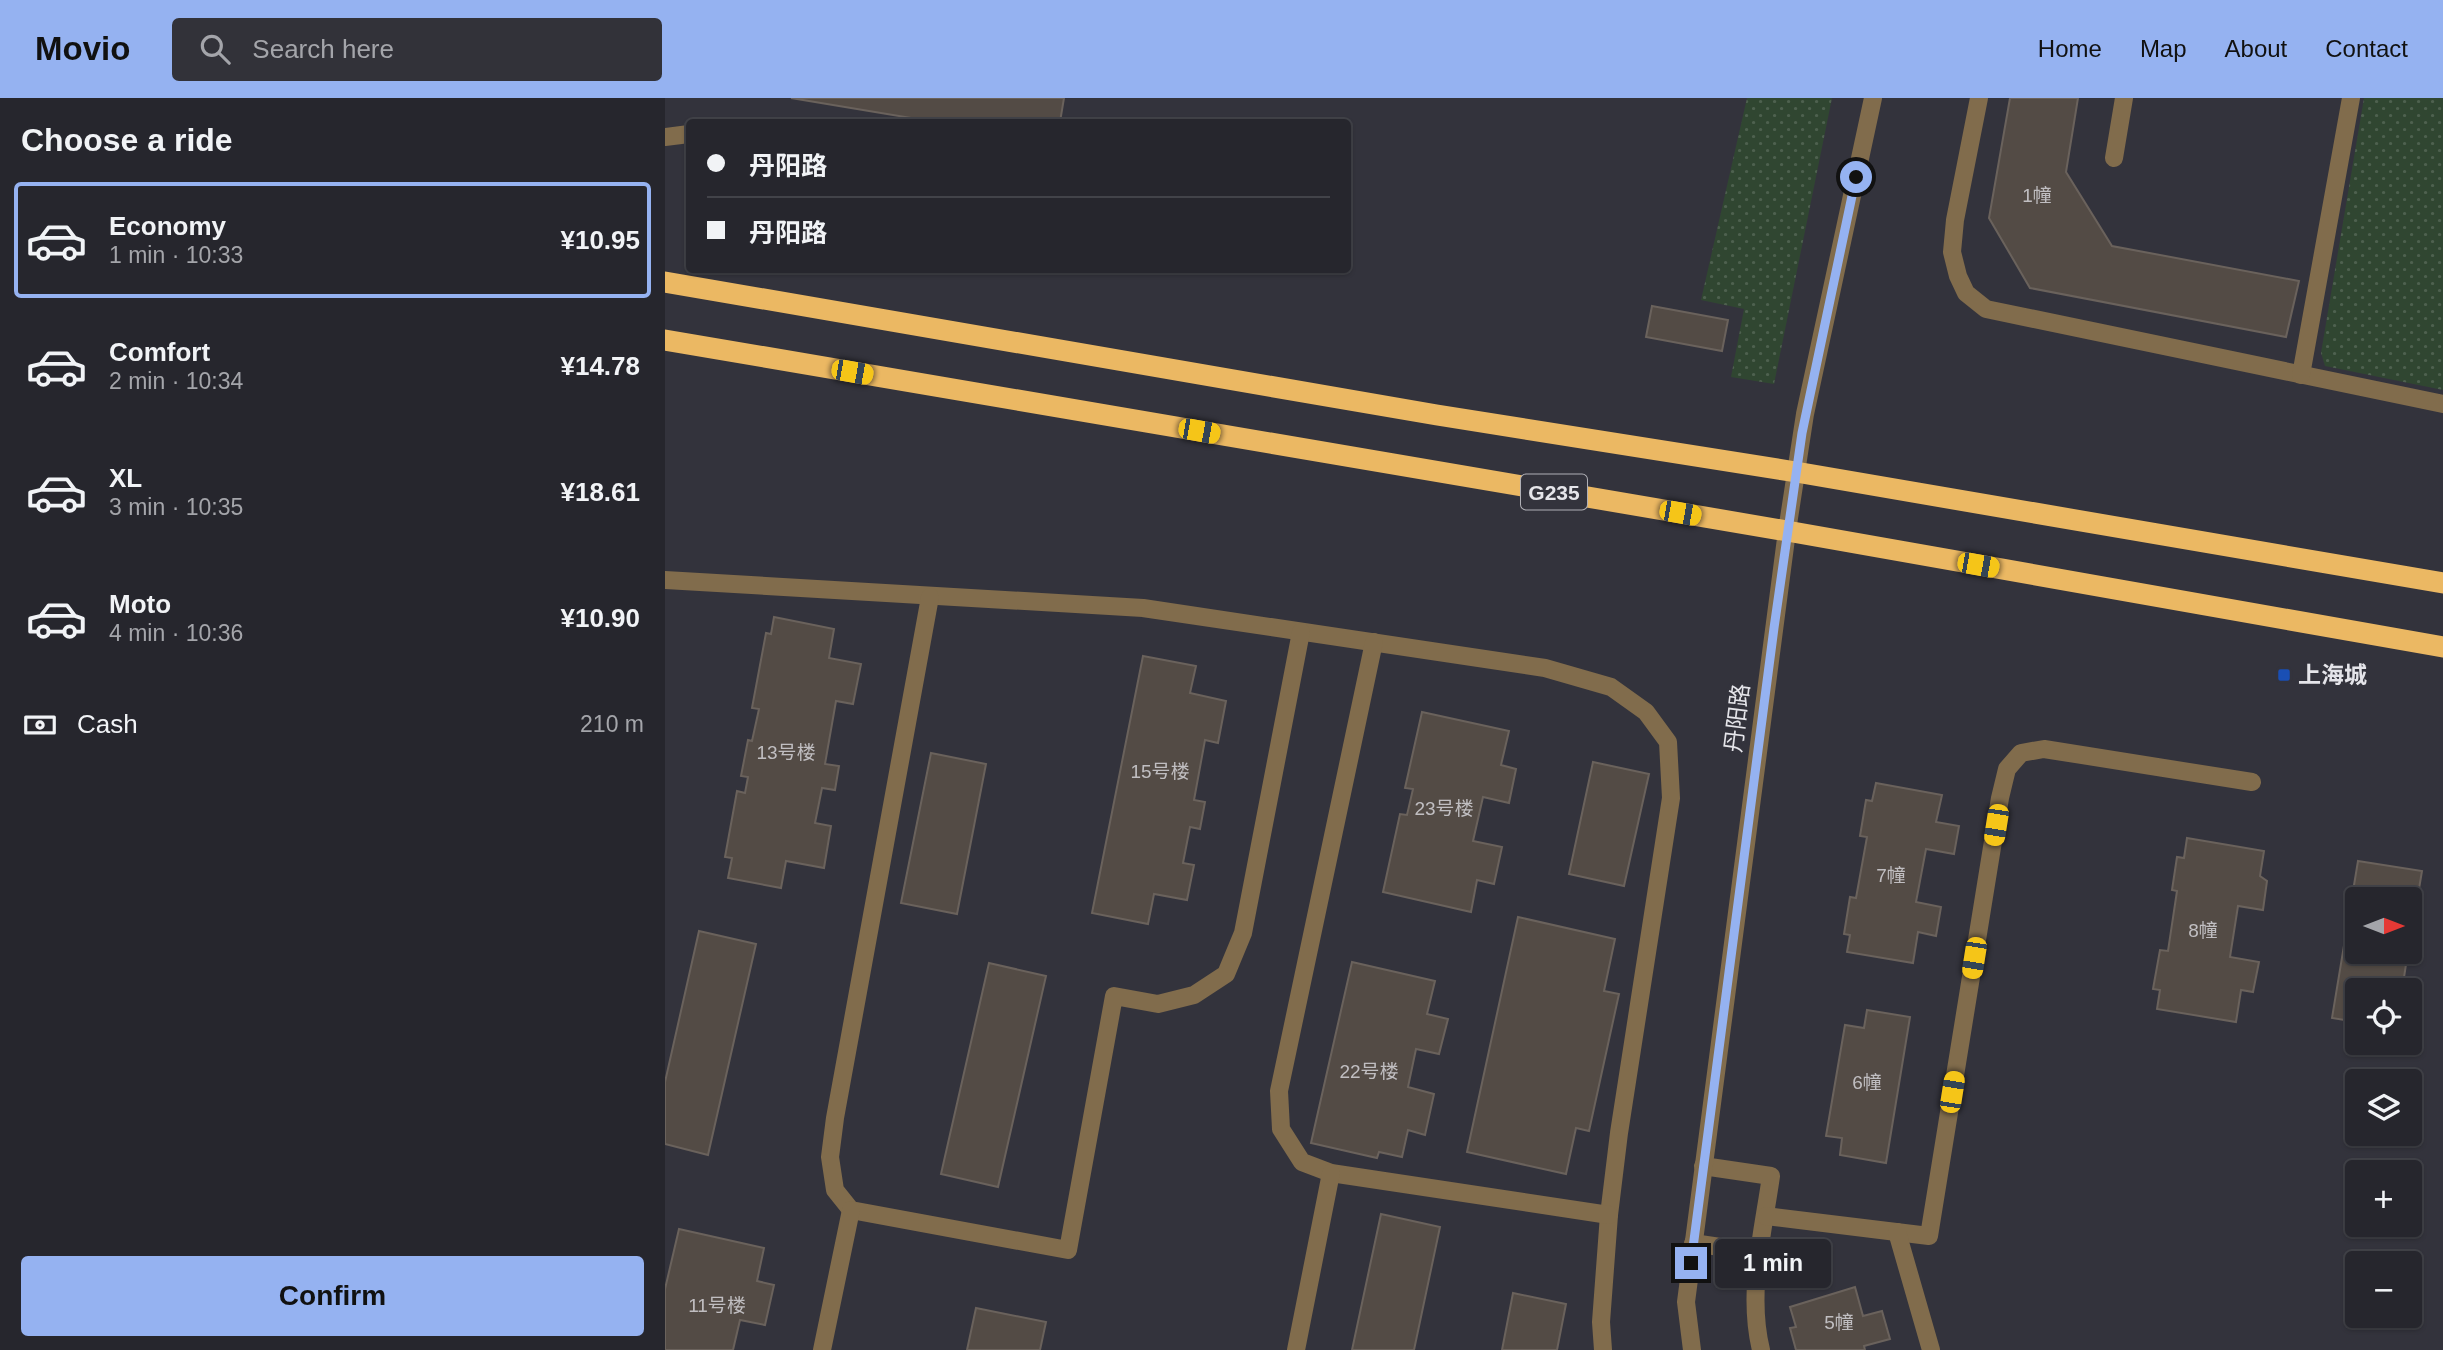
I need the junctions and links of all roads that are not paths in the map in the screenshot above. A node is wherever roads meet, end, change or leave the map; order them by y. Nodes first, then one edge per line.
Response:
1 (1873, 98) edge
2 (1979, 98) edge
3 (2124, 98) edge
4 (2351, 98) edge
5 (686, 134) edge
6 (665, 137) edge
7 (2115, 158) dead end
8 (665, 282) edge
9 (665, 340) edge
10 (2301, 375) junction
11 (2443, 404) edge
12 (1796, 472) junction
13 (1787, 531) junction
14 (665, 580) edge
15 (2443, 583) edge
16 (930, 597) junction
17 (1301, 632) junction
18 (1374, 642) junction
19 (2443, 647) edge
20 (2252, 782) dead end
21 (1703, 1166) junction
22 (1331, 1173) junction
23 (851, 1210) junction
24 (1609, 1215) junction
25 (1766, 1216) junction
26 (1897, 1232) junction
27 (1693, 1243) junction
28 (1761, 1253) junction
29 (822, 1350) edge
30 (1296, 1350) edge
31 (1603, 1350) edge
32 (1692, 1350) edge
33 (1761, 1350) edge
34 (1931, 1350) edge

1 - 12 street, 丹阳路
2 - 10 street
3 - 7 street
4 - 10 street
5 - 6 street
8 - 12 highway
9 - 13 highway, G235
10 - 11 street
12 - 13 street, 丹阳路
12 - 15 highway
13 - 19 highway, G235
13 - 21 street, 丹阳路
14 - 16 street
16 - 17 street
16 - 23 street
17 - 18 street
17 - 23 street
18 - 22 street
18 - 24 street
20 - 26 street
21 - 25 street
21 - 27 street, 丹阳路
22 - 24 street
22 - 30 street
23 - 29 street
24 - 31 street
25 - 26 street
25 - 28 street
26 - 34 street
27 - 28 street
27 - 32 street, 丹阳路
28 - 33 street

